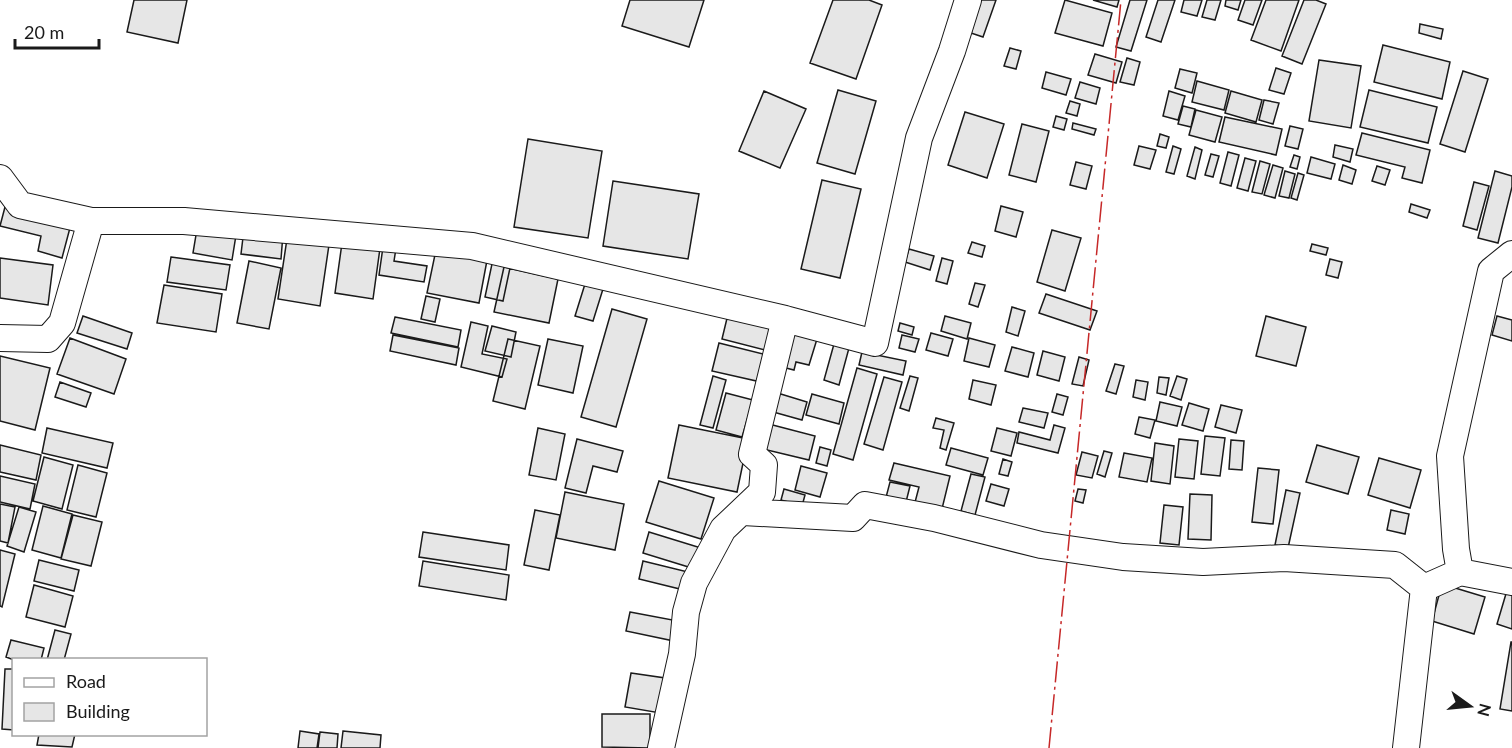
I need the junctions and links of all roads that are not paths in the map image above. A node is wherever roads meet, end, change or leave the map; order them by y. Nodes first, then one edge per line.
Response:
1 (968, 0) edge
2 (0, 178) edge
3 (91, 221) junction
4 (1512, 254) edge
5 (785, 319) junction
6 (0, 338) edge
7 (743, 512) junction
8 (1460, 572) junction
9 (1512, 582) edge
10 (1424, 588) junction
11 (661, 748) edge
12 (1406, 748) edge

1 - 5 street
2 - 3 street
3 - 5 street
3 - 6 street
4 - 8 street
5 - 7 street
7 - 10 street
7 - 11 street
8 - 9 street
8 - 10 street
10 - 12 street

